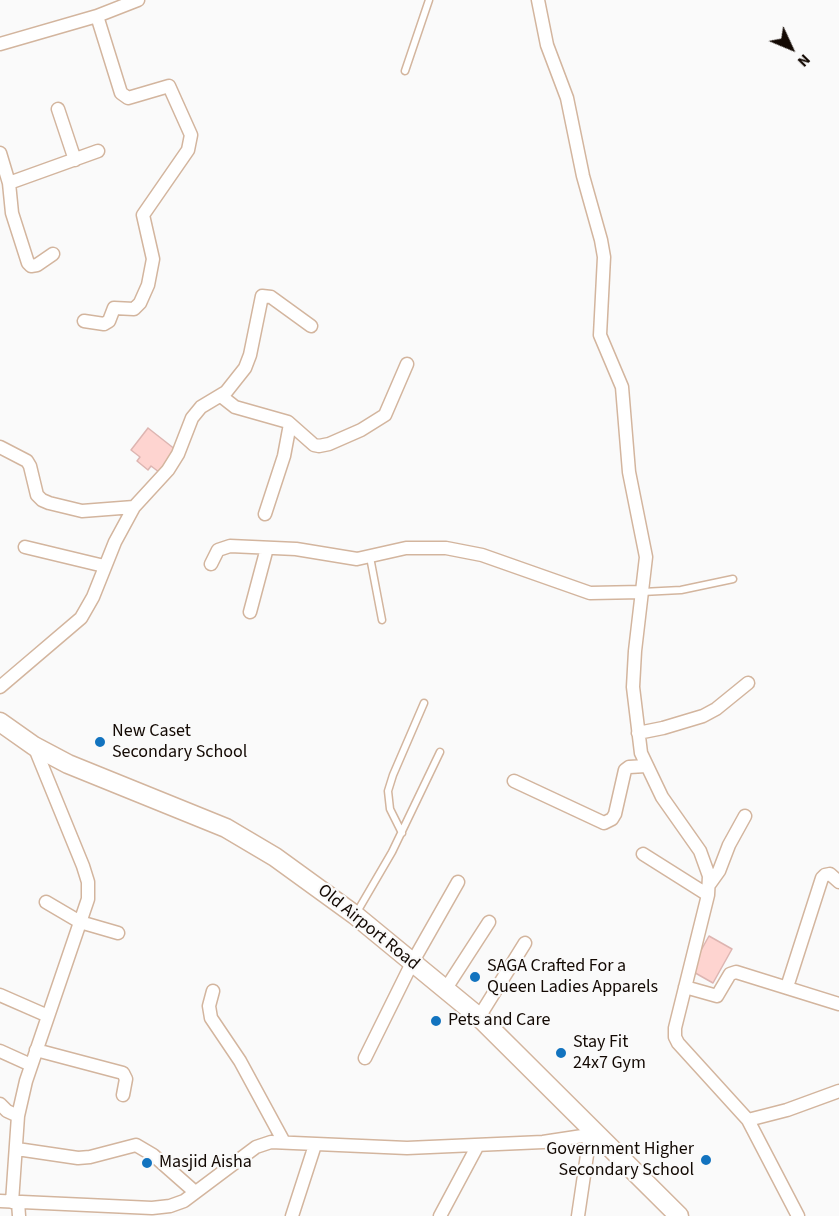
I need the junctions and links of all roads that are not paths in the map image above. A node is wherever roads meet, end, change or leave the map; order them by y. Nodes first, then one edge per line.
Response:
1 (138, 0) edge
2 (429, 0) edge
3 (538, 0) edge
4 (97, 16) junction
5 (0, 44) edge
6 (405, 71) dead end
7 (58, 109) dead end
8 (98, 151) dead end
9 (0, 154) edge
10 (75, 160) junction
11 (9, 183) junction
12 (54, 254) dead end
13 (84, 321) dead end
14 (311, 326) dead end
15 (407, 364) dead end
16 (221, 396) junction
17 (291, 424) junction
18 (0, 447) edge
19 (134, 507) junction
20 (265, 514) dead end
21 (25, 547) dead end
22 (267, 548) junction
23 (370, 557) junction
24 (211, 564) dead end
25 (104, 566) junction
26 (733, 579) dead end
27 (642, 592) junction
28 (250, 612) dead end
29 (382, 620) dead end
30 (748, 683) dead end
31 (0, 687) edge
32 (424, 703) dead end
33 (0, 722) edge
34 (638, 733) junction
35 (34, 746) junction
36 (440, 752) dead end
37 (646, 766) junction
38 (514, 782) dead end
39 (745, 816) dead end
40 (402, 833) junction
41 (643, 854) dead end
42 (458, 882) dead end
43 (839, 882) edge
44 (709, 890) junction
45 (46, 902) dead end
46 (355, 915) junction
47 (80, 922) junction
48 (489, 922) dead end
49 (118, 933) dead end
50 (525, 943) dead end
51 (412, 963) junction
52 (685, 987) junction
53 (787, 987) junction
54 (446, 990) junction
55 (213, 992) dead end
56 (0, 995) edge
57 (839, 1004) edge
58 (48, 1016) junction
59 (479, 1017) junction
60 (36, 1050) junction
61 (0, 1051) edge
62 (365, 1058) dead end
63 (31, 1065) junction
64 (839, 1091) edge
65 (123, 1095) dead end
66 (0, 1104) edge
67 (18, 1116) junction
68 (748, 1120) junction
69 (590, 1132) junction
70 (284, 1142) junction
71 (315, 1145) junction
72 (478, 1145) junction
73 (16, 1149) junction
74 (195, 1192) junction
75 (10, 1202) edge
76 (19, 1216) edge
77 (292, 1216) edge
78 (440, 1216) edge
79 (578, 1216) edge
80 (680, 1216) edge
81 (798, 1216) edge

1 - 4 street
2 - 6 lane
3 - 27 street
4 - 5 street
4 - 13 street
7 - 10 street
8 - 10 street
9 - 11 street
10 - 11 street
11 - 12 street
14 - 16 street
15 - 17 street
16 - 17 street
16 - 19 street
17 - 20 street
18 - 19 street
19 - 25 street
21 - 25 street
22 - 23 street
22 - 24 street
22 - 28 street
23 - 27 street
23 - 29 lane
25 - 31 street
26 - 27 lane
27 - 34 street
30 - 34 street
32 - 40 lane
33 - 35 main road, Old Airport Road
34 - 37 street
35 - 46 main road, Old Airport Road
35 - 47 street
36 - 40 lane
37 - 38 street
37 - 44 street
39 - 44 street
40 - 46 lane
41 - 44 street
42 - 51 street
43 - 53 street
44 - 52 street
45 - 47 street
46 - 51 main road, Old Airport Road
47 - 49 street
47 - 58 street
48 - 54 street
50 - 59 street
51 - 54 main road, Old Airport Road
51 - 62 street
52 - 53 street
52 - 68 street
53 - 57 street
54 - 59 main road, Old Airport Road
55 - 70 street
56 - 58 street
58 - 60 street
59 - 69 main road, Old Airport Road
60 - 63 street
60 - 65 street
61 - 63 street
63 - 67 street
64 - 68 street
66 - 67 street
67 - 73 street
68 - 81 street
69 - 72 street
69 - 79 street
69 - 80 main road, Old Airport Road
70 - 71 street
70 - 74 street
71 - 72 street
71 - 77 street
72 - 78 street
73 - 74 street
73 - 75 street
74 - 75 street
75 - 76 street

